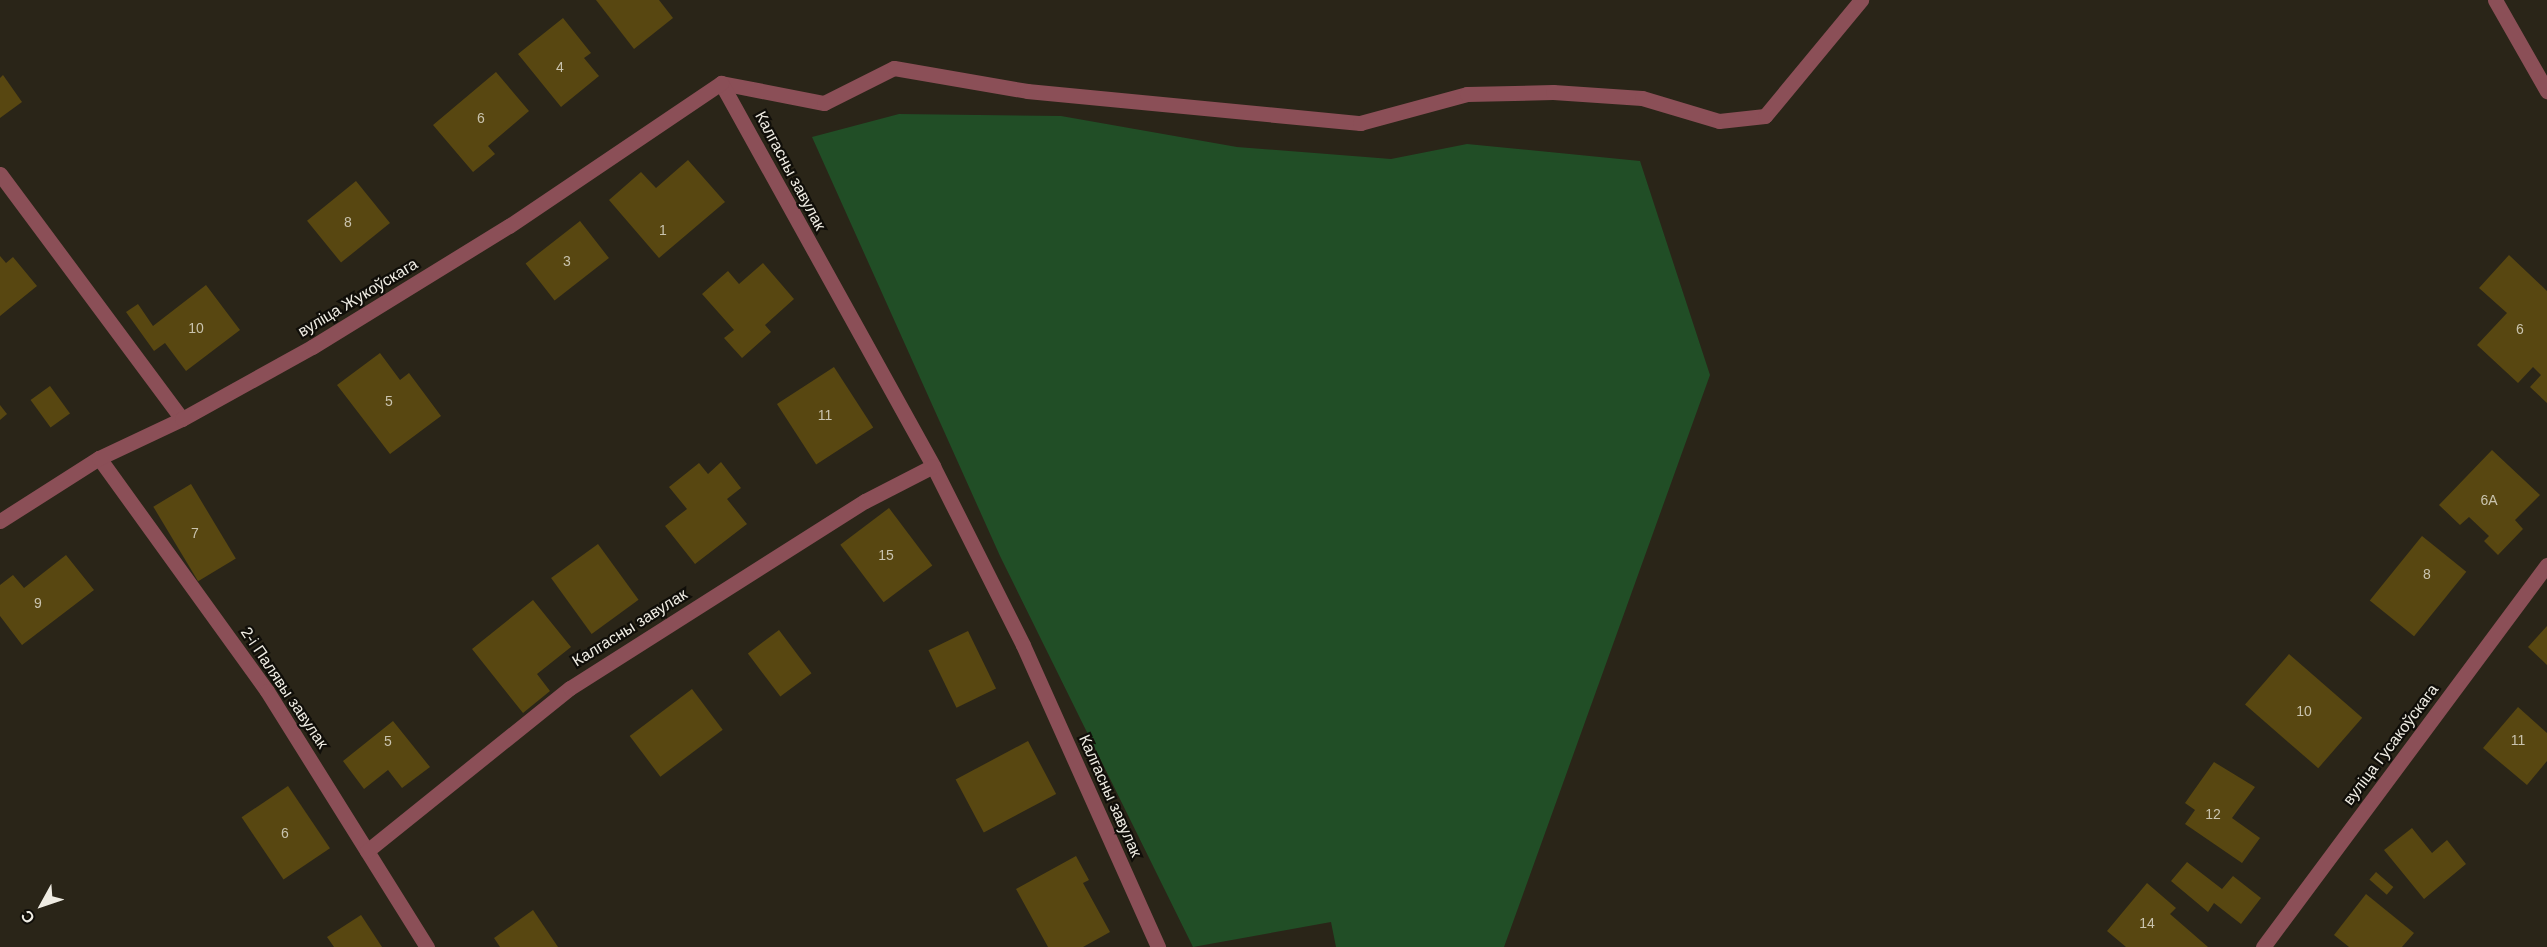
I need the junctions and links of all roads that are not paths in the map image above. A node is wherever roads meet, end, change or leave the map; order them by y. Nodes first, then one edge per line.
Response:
1 (1862, 0) edge
2 (2495, 0) edge
3 (721, 82) junction
4 (2547, 91) edge
5 (0, 174) edge
6 (182, 418) junction
7 (99, 459) junction
8 (933, 466) junction
9 (0, 521) edge
10 (2547, 565) edge
11 (367, 851) junction
12 (427, 947) edge
13 (1158, 947) edge
14 (2263, 947) edge

1 - 3 street
2 - 4 street
3 - 6 street, вуліца Жукоўскага
3 - 8 street, Калгасны завулак
5 - 6 street
6 - 7 street, вуліца Жукоўскага
7 - 9 street, вуліца Жукоўскага
7 - 11 street, 2-і Палявы завулак
8 - 11 street, Калгасны завулак
8 - 13 street, Калгасны завулак
10 - 14 street, вуліца Гусакоўскага
11 - 12 street, 2-і Палявы завулак

